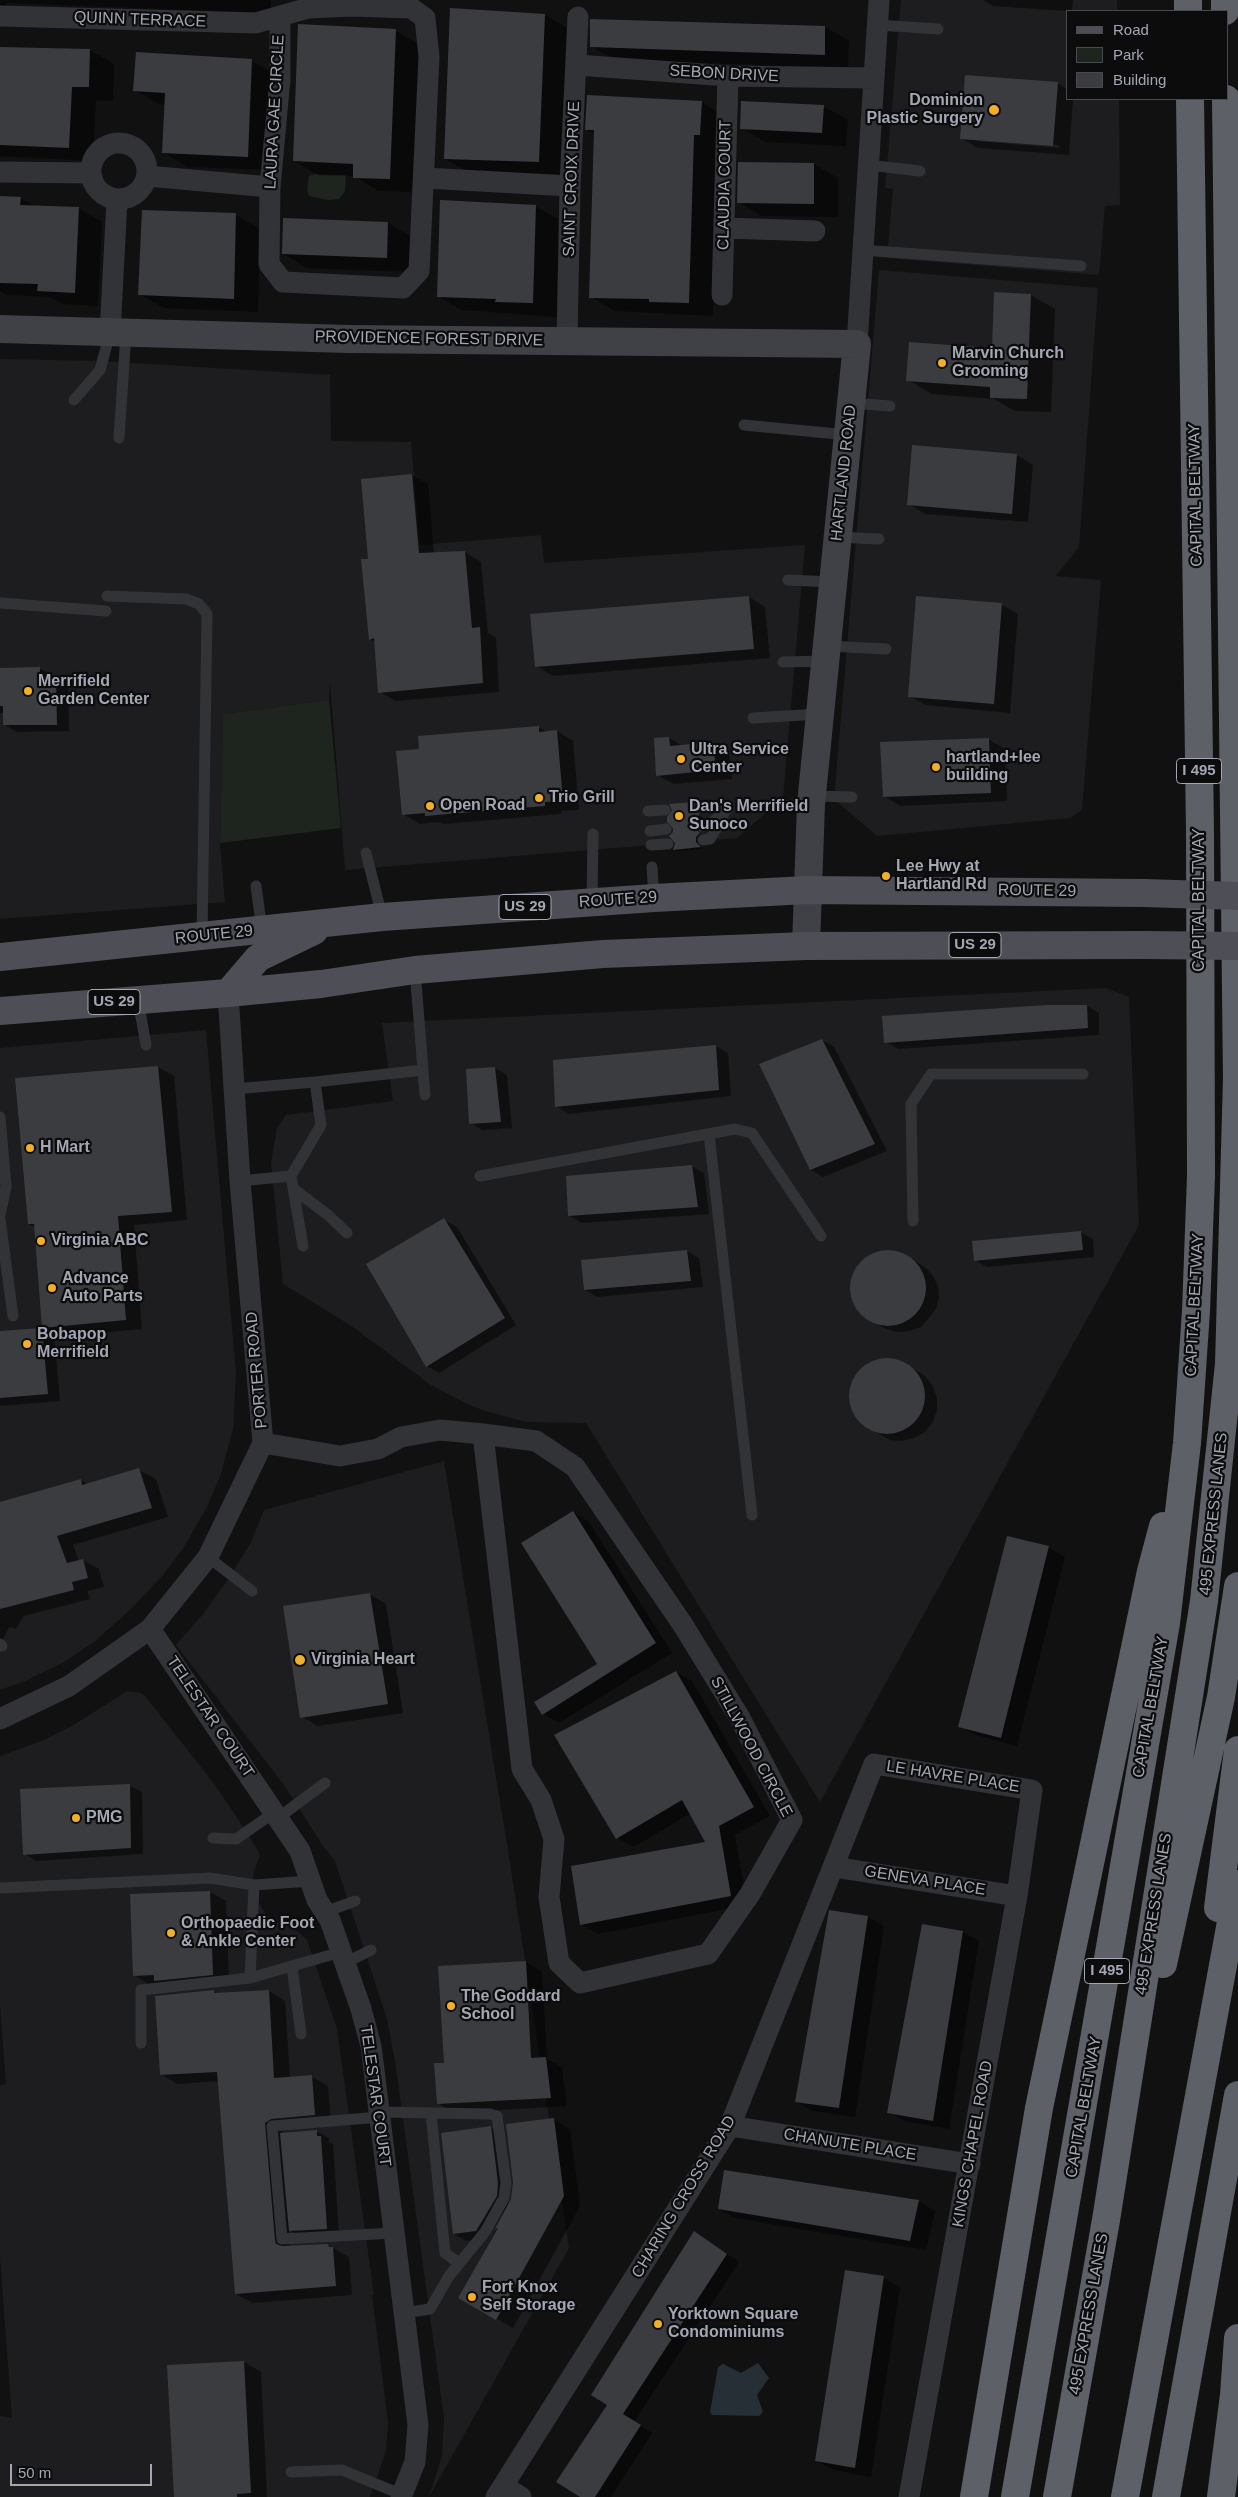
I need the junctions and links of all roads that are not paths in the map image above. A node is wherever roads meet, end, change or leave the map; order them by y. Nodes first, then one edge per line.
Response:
1 (879, 0) edge
2 (0, 16) edge
3 (280, 16) junction
4 (578, 17) dead end
5 (878, 25) junction
6 (938, 29) dead end
7 (577, 65) junction
8 (728, 76) junction
9 (873, 78) junction
10 (1190, 100) edge
11 (1226, 100) edge
12 (868, 165) junction
13 (920, 171) dead end
14 (0, 172) edge
15 (91, 173) junction
16 (147, 176) junction
17 (425, 178) junction
18 (570, 186) junction
19 (270, 187) junction
20 (117, 200) junction
21 (725, 228) junction
22 (815, 232) dead end
23 (862, 250) junction
24 (1081, 266) dead end
25 (722, 295) dead end
26 (0, 329) edge
27 (118, 333) junction
28 (567, 340) junction
29 (857, 344) junction
30 (74, 400) dead end
31 (851, 403) junction
32 (890, 406) dead end
33 (744, 425) dead end
34 (848, 435) junction
35 (119, 438) dead end
36 (838, 537) junction
37 (879, 539) dead end
38 (788, 580) dead end
39 (833, 582) junction
40 (107, 596) dead end
41 (0, 603) edge
42 (106, 611) dead end
43 (886, 649) dead end
44 (826, 654) junction
45 (783, 662) dead end
46 (820, 714) junction
47 (753, 718) dead end
48 (852, 797) dead end
49 (811, 800) junction
50 (699, 806) dead end
51 (765, 806) dead end
52 (728, 809) junction
53 (665, 810) dead end
54 (648, 811) dead end
55 (701, 826) dead end
56 (666, 829) dead end
57 (650, 831) dead end
58 (592, 834) dead end
59 (703, 840) dead end
60 (668, 844) dead end
61 (651, 846) dead end
62 (366, 853) dead end
63 (652, 867) dead end
64 (256, 886) dead end
65 (807, 890) junction
66 (1238, 896) edge
67 (654, 898) junction
68 (592, 902) junction
69 (382, 917) junction
70 (331, 923) junction
71 (262, 930) junction
72 (202, 936) junction
73 (806, 946) junction
74 (1238, 946) edge
75 (0, 957) edge
76 (416, 970) junction
77 (228, 993) junction
78 (138, 1000) junction
79 (0, 1011) edge
80 (146, 1045) dead end
81 (423, 1070) junction
82 (1083, 1074) dead end
83 (315, 1082) junction
84 (234, 1089) junction
85 (425, 1095) dead end
86 (0, 1117) edge
87 (709, 1134) junction
88 (291, 1176) junction
89 (480, 1176) dead end
90 (240, 1181) junction
91 (295, 1190) junction
92 (0, 1215) edge
93 (0, 1219) edge
94 (913, 1221) dead end
95 (347, 1233) dead end
96 (821, 1236) dead end
97 (303, 1246) dead end
98 (13, 1316) dead end
99 (483, 1434) junction
100 (263, 1443) junction
101 (1187, 1443) junction
102 (752, 1514) dead end
103 (208, 1557) junction
104 (1238, 1586) edge
105 (252, 1591) dead end
106 (150, 1629) junction
107 (0, 1719) edge
108 (1238, 1750) edge
109 (874, 1764) joint
110 (325, 1783) dead end
111 (1032, 1790) joint
112 (276, 1815) junction
113 (213, 1838) dead end
114 (834, 1867) junction
115 (311, 1881) junction
116 (1238, 1884) edge
117 (254, 1885) junction
118 (1, 1888) dead end
119 (1017, 1896) junction
120 (355, 1901) dead end
121 (325, 1912) junction
122 (371, 1950) dead end
123 (343, 1957) junction
124 (292, 1968) junction
125 (250, 1978) junction
126 (301, 2034) dead end
127 (141, 2043) dead end
128 (1238, 2095) edge
129 (431, 2113) junction
130 (379, 2114) junction
131 (730, 2126) junction
132 (1188, 2150) junction
133 (970, 2164) junction
134 (1106, 2220) junction
135 (394, 2233) junction
136 (459, 2263) junction
137 (404, 2313) junction
138 (1238, 2338) edge
139 (291, 2472) dead end
140 (507, 2493) edge
141 (402, 2496) edge
142 (909, 2497) edge
143 (974, 2497) edge
144 (1015, 2497) edge
145 (1057, 2497) edge
146 (1125, 2497) edge
147 (1166, 2497) edge
148 (1221, 2497) edge

1 - 5 street, HARTLAND ROAD
2 - 3 street, QUINN TERRACE
3 - 17 street, LAURA GAE CIRCLE
3 - 19 street, LAURA GAE CIRCLE
4 - 7 street, SAINT CROIX DRIVE
5 - 6 lane
5 - 9 street, HARTLAND ROAD
7 - 8 street, SEBON DRIVE
7 - 18 street, SAINT CROIX DRIVE
8 - 9 street, SEBON DRIVE
8 - 21 street, CLAUDIA COURT
9 - 12 street, HARTLAND ROAD
10 - 101 highway, CAPITAL BELTWAY / I 495
11 - 134 highway, 495 EXPRESS LANES / I 495
12 - 13 lane
12 - 23 street, HARTLAND ROAD
14 - 15 street
15 - 16 street
15 - 20 street
16 - 19 street
16 - 20 street
17 - 18 street
17 - 19 street, LAURA GAE CIRCLE
18 - 28 street, SAINT CROIX DRIVE
20 - 27 street
21 - 22 street
21 - 25 street, CLAUDIA COURT
23 - 24 lane
23 - 29 street, HARTLAND ROAD
26 - 27 street, PROVIDENCE FOREST DRIVE
27 - 28 street, PROVIDENCE FOREST DRIVE
27 - 30 lane
27 - 35 lane
28 - 29 street, PROVIDENCE FOREST DRIVE
29 - 31 street, HARTLAND ROAD
31 - 32 lane
31 - 34 street, HARTLAND ROAD
33 - 34 lane
34 - 36 street, HARTLAND ROAD
36 - 37 lane
36 - 39 street, HARTLAND ROAD
38 - 39 lane
39 - 44 street, HARTLAND ROAD
40 - 72 lane
41 - 42 lane
43 - 44 lane
44 - 45 lane
44 - 46 street, HARTLAND ROAD
46 - 47 lane
46 - 49 street, HARTLAND ROAD
48 - 49 lane
49 - 51 lane
49 - 65 street, HARTLAND ROAD
50 - 52 lane
52 - 55 lane
52 - 59 lane
53 - 54 lane
56 - 57 lane
58 - 68 lane
60 - 61 lane
62 - 69 lane
63 - 67 lane
64 - 71 lane
65 - 66 main road, ROUTE 29 / US 29, bridge
65 - 67 main road, ROUTE 29 / US 29
65 - 73 street, HARTLAND ROAD
67 - 68 main road, ROUTE 29 / US 29
68 - 69 main road, ROUTE 29 / US 29
69 - 70 main road, ROUTE 29 / US 29
70 - 71 main road, ROUTE 29 / US 29
70 - 77 main road
71 - 72 main road, ROUTE 29 / US 29
72 - 75 main road, ROUTE 29 / US 29
73 - 74 main road, US 29, bridge
73 - 76 main road, US 29
76 - 77 main road, US 29
76 - 81 lane
77 - 78 main road, US 29
77 - 84 street, PORTER ROAD
78 - 79 main road, US 29
78 - 80 lane
81 - 83 lane
81 - 85 lane
82 - 94 lane
83 - 84 lane
83 - 88 lane
84 - 90 street, PORTER ROAD
86 - 92 lane
87 - 89 lane
87 - 96 lane
87 - 102 lane
88 - 90 lane
88 - 91 lane
90 - 100 street, PORTER ROAD
91 - 95 lane
91 - 97 lane
93 - 98 lane
99 - 99 street, STILLWOOD CIRCLE
99 - 100 street, STILLWOOD CIRCLE
100 - 103 street, PORTER ROAD
101 - 143 highway
101 - 144 highway, CAPITAL BELTWAY / I 495
103 - 105 lane
103 - 106 street, PORTER ROAD
104 - 134 highway
106 - 107 street, PORTER ROAD
106 - 112 street, TELESTAR COURT
108 - 132 highway
109 - 111 street, LE HAVRE PLACE
109 - 114 street, CHARING CROSS ROAD
110 - 112 lane
111 - 119 street, KINGS CHAPEL ROAD
112 - 113 lane
112 - 115 street, TELESTAR COURT
114 - 119 street, GENEVA PLACE
114 - 131 street, CHARING CROSS ROAD
115 - 117 lane
115 - 121 street, TELESTAR COURT
116 - 132 highway
117 - 118 lane
117 - 125 lane
119 - 133 street, KINGS CHAPEL ROAD
120 - 121 lane
121 - 123 street, TELESTAR COURT
122 - 123 lane
123 - 124 lane
123 - 130 street, TELESTAR COURT
124 - 125 lane
124 - 126 lane
125 - 127 lane
128 - 147 highway
129 - 130 lane
129 - 136 lane
129 - 136 lane
130 - 135 street, TELESTAR COURT
130 - 135 lane
131 - 133 street, CHANUTE PLACE
131 - 140 street, CHARING CROSS ROAD
132 - 146 highway
133 - 142 street, KINGS CHAPEL ROAD
134 - 145 highway, 495 EXPRESS LANES / I 495
135 - 137 street, TELESTAR COURT
136 - 137 lane
137 - 141 street, TELESTAR COURT
138 - 148 highway
139 - 141 lane

